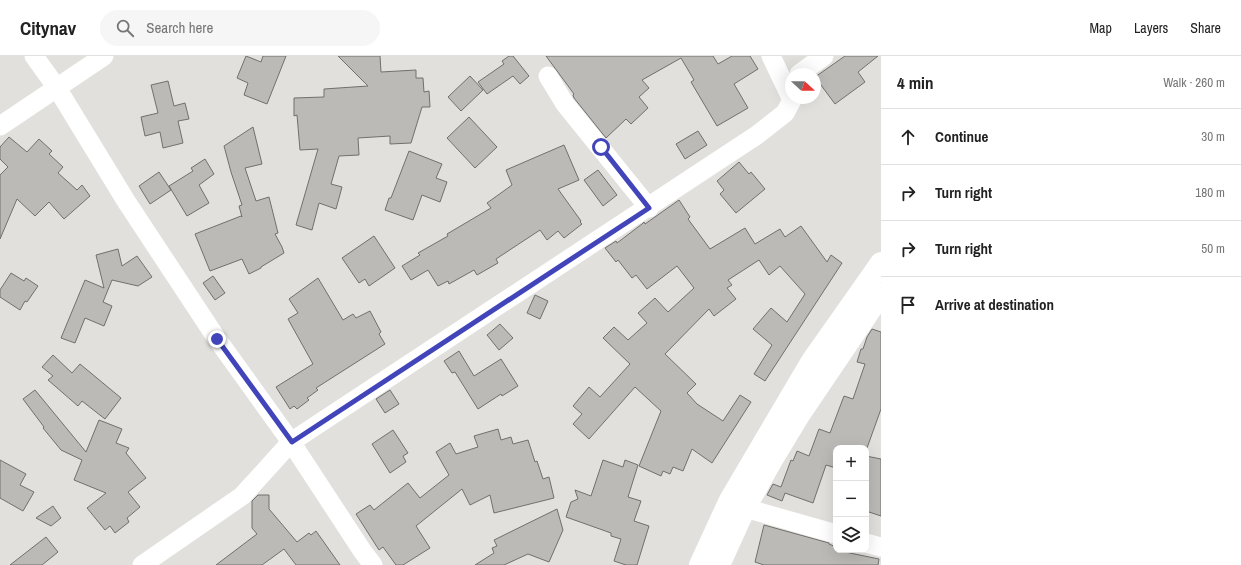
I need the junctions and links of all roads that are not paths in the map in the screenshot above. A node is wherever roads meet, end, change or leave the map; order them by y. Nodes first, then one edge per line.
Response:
1 (34, 56) edge
2 (104, 56) edge
3 (772, 56) edge
4 (824, 56) edge
5 (811, 68) edge
6 (548, 76) dead end
7 (785, 77) edge
8 (57, 88) junction
9 (790, 104) edge
10 (0, 126) edge
11 (649, 208) junction
12 (881, 263) edge
13 (880, 296) edge
14 (292, 442) junction
15 (745, 508) junction
16 (833, 533) edge
17 (869, 544) edge
18 (881, 547) edge
19 (142, 565) edge
20 (373, 565) edge
21 (700, 565) edge
22 (719, 565) edge

1 - 8 street
2 - 8 street
3 - 7 street
4 - 5 street
6 - 11 street
8 - 10 street
8 - 14 street
9 - 11 street
11 - 14 street
12 - 21 main road
13 - 15 main road
14 - 19 street
14 - 20 street
15 - 16 street
15 - 22 main road
17 - 18 street

